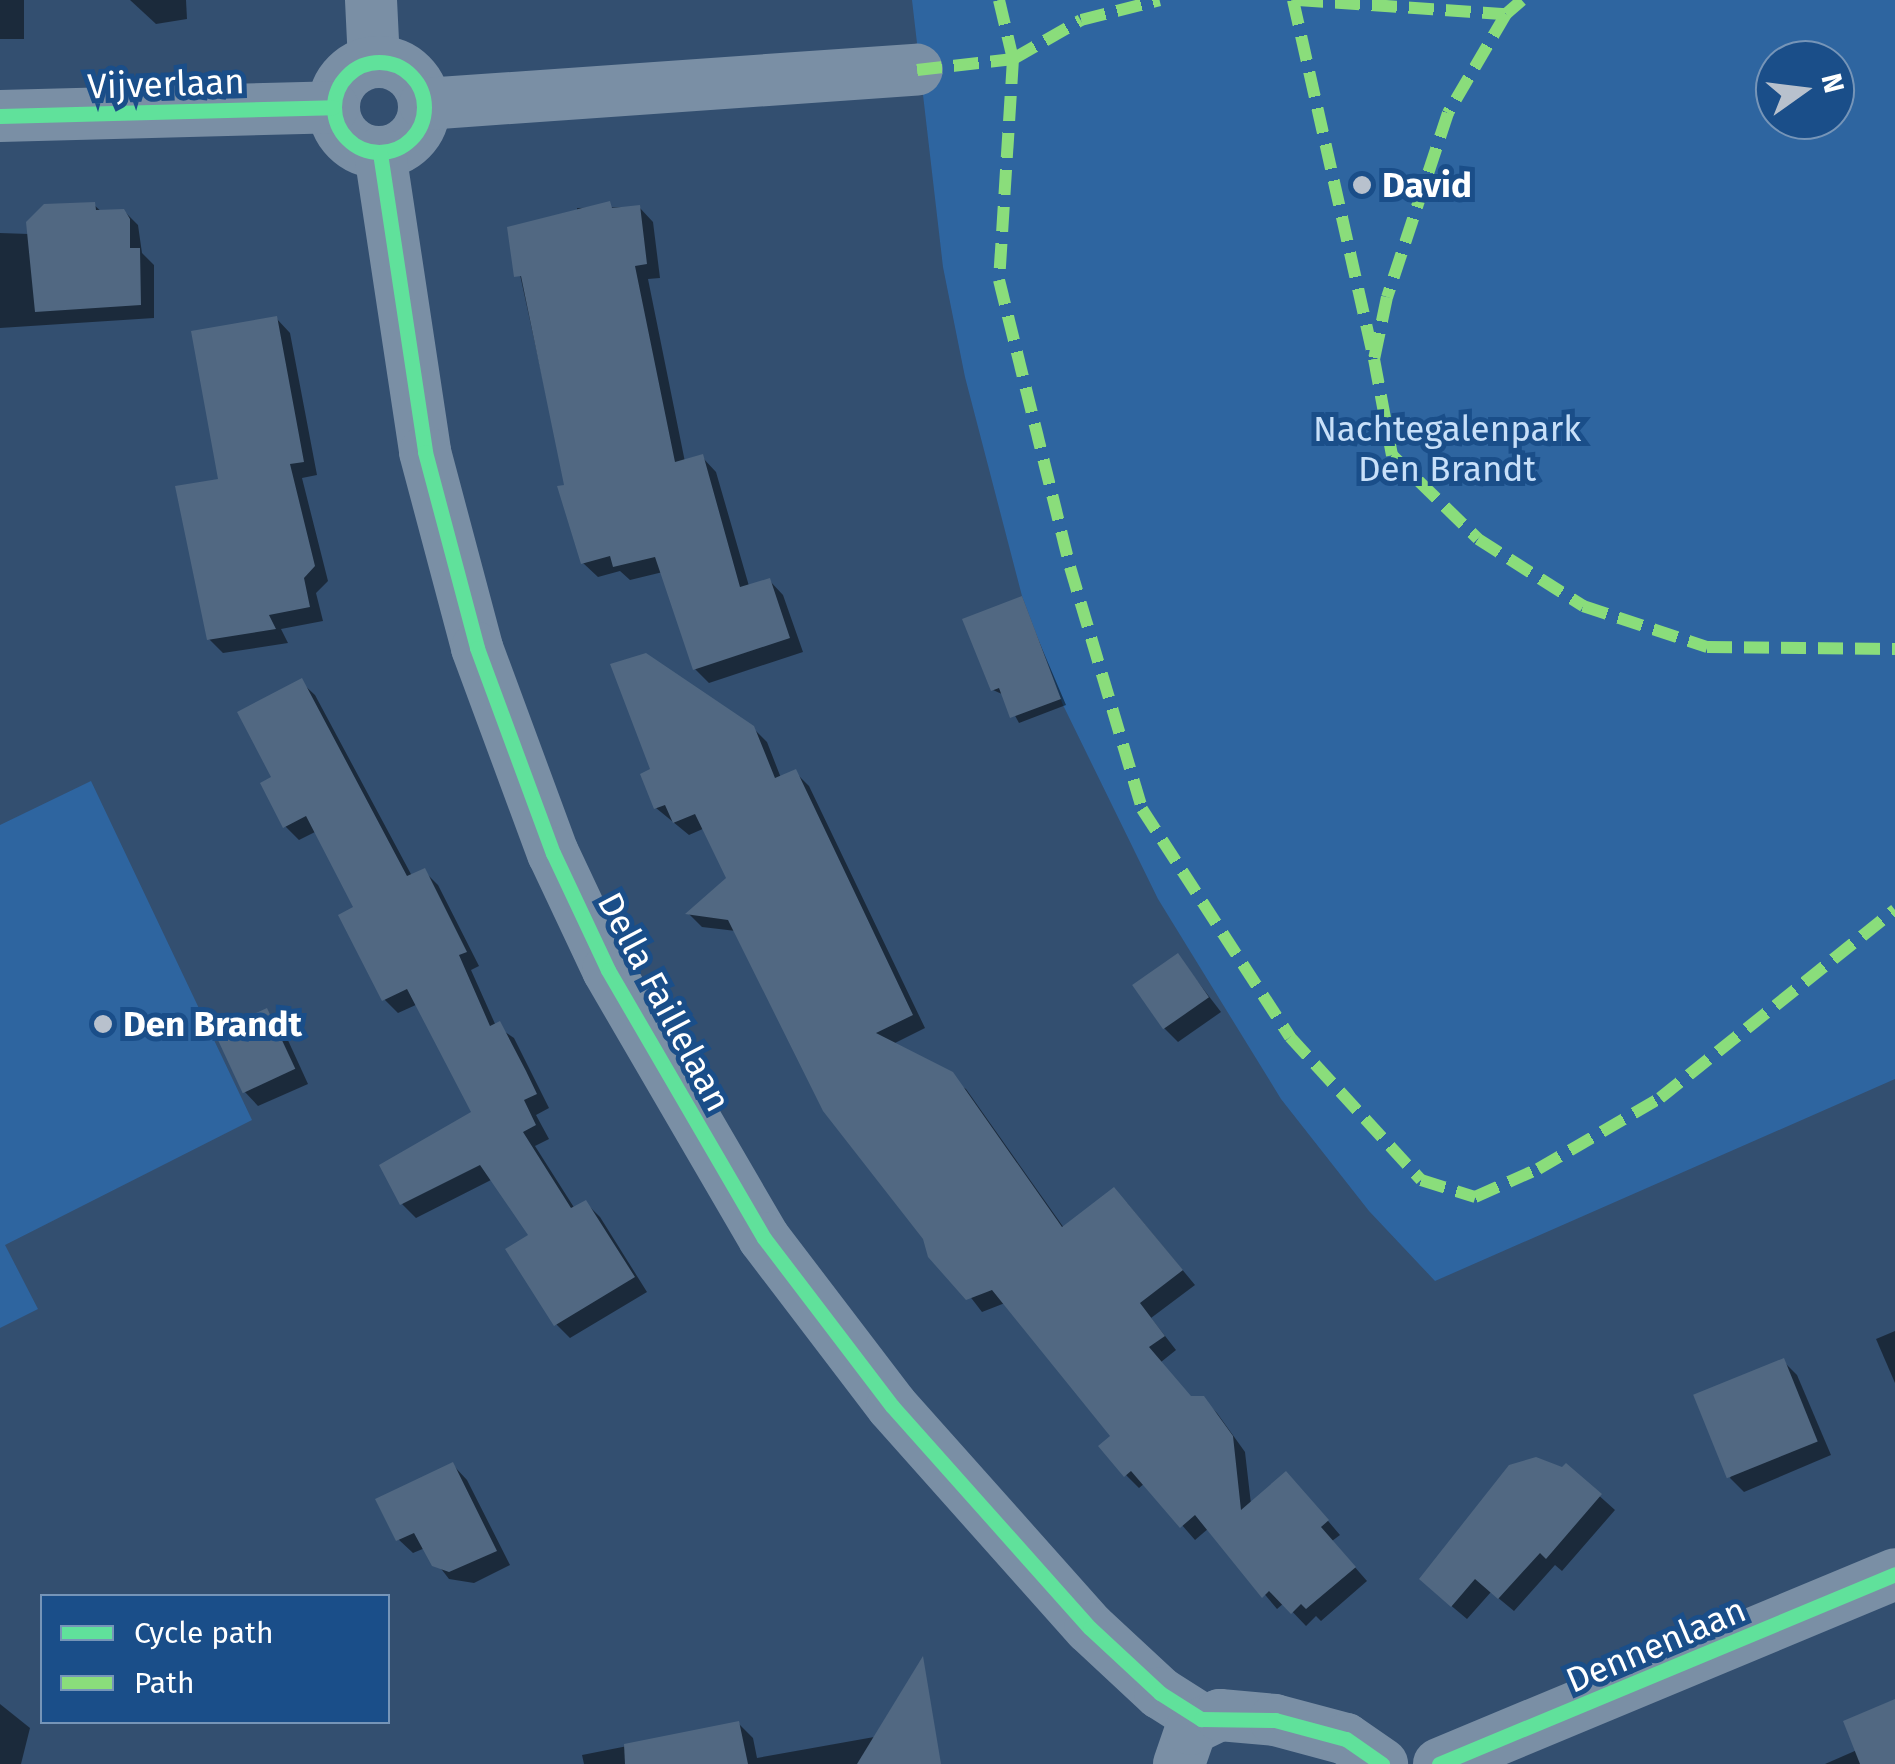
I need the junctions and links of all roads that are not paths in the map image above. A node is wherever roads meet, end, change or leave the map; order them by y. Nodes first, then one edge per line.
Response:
1 (371, 0) edge
2 (374, 62) junction
3 (917, 70) dead end
4 (425, 104) junction
5 (334, 107) junction
6 (0, 116) edge
7 (380, 153) junction
8 (1895, 1574) edge
9 (1190, 1741) edge
10 (1382, 1764) edge
11 (1439, 1764) edge

1 - 2 street
2 - 4 street
2 - 5 street
3 - 4 street
4 - 7 street
5 - 6 street, Vijverlaan
5 - 7 street
7 - 9 street, Della Faillelaan
8 - 11 street, Dennenlaan
9 - 10 street

